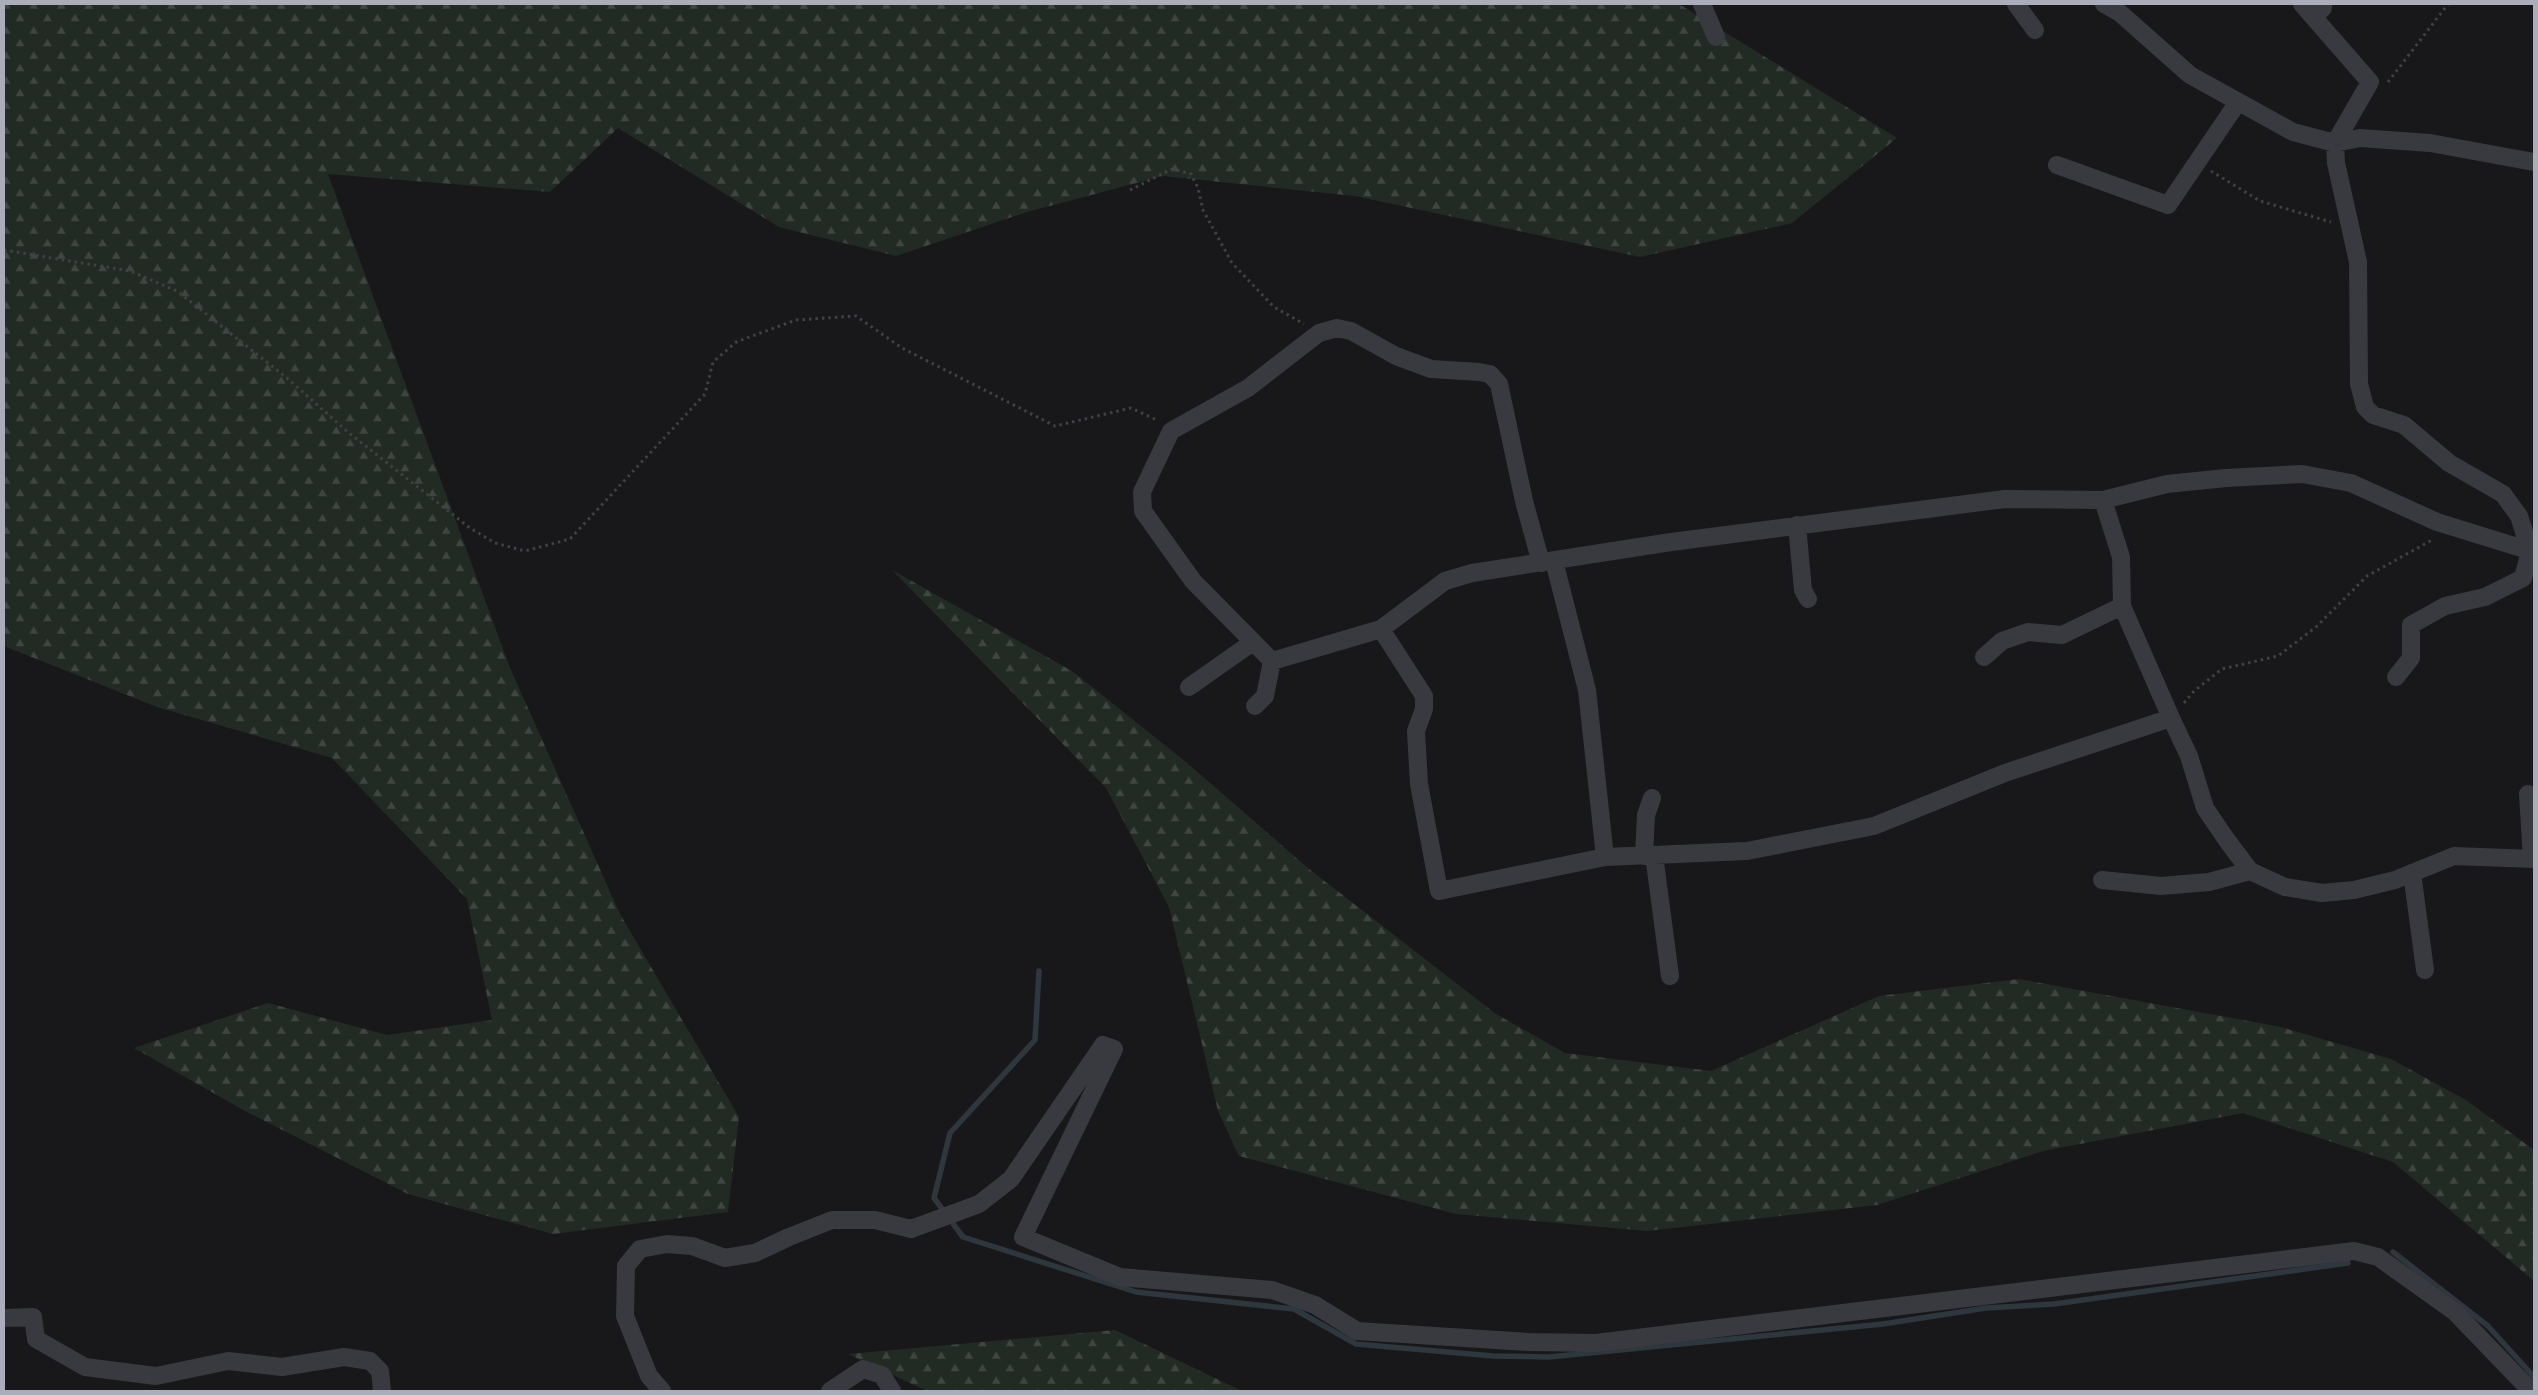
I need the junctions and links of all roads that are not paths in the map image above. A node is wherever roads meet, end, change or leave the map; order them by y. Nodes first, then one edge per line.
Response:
1 (1702, 4) edge
2 (2016, 4) edge
3 (2104, 4) edge
4 (2313, 8) edge
5 (2034, 30) dead end
6 (1716, 36) dead end
7 (2238, 102) junction
8 (2335, 142) junction
9 (2534, 162) edge
10 (2057, 165) dead end
11 (2103, 500) junction
12 (1797, 525) junction
13 (2532, 551) edge
14 (1548, 562) junction
15 (1808, 599) dead end
16 (2122, 606) junction
17 (1381, 629) junction
18 (1253, 642) junction
19 (1984, 657) dead end
20 (1272, 661) junction
21 (2396, 677) dead end
22 (1189, 686) dead end
23 (1255, 706) dead end
24 (2171, 718) junction
25 (2528, 794) dead end
26 (1652, 798) dead end
27 (1649, 855) junction
28 (1604, 858) junction
29 (2533, 859) edge
30 (2250, 871) junction
31 (2412, 873) junction
32 (2102, 880) dead end
33 (2425, 970) dead end
34 (1670, 976) dead end
35 (4, 1318) edge
36 (382, 1391) edge
37 (662, 1391) edge
38 (830, 1391) edge
39 (892, 1391) edge
40 (2531, 1391) edge

1 - 6 street
2 - 5 street
3 - 7 street
4 - 8 street
7 - 8 street
7 - 10 street
8 - 9 street
8 - 13 street
11 - 12 street
11 - 13 street
11 - 16 street
12 - 14 street
12 - 15 street
13 - 21 street
14 - 17 street
14 - 18 street
14 - 28 street
16 - 19 street
16 - 24 street
17 - 20 street
17 - 28 street
18 - 20 street
18 - 22 street
20 - 23 street
24 - 27 street
24 - 30 street
25 - 29 street
26 - 27 street
27 - 28 street
27 - 34 street
29 - 31 street
30 - 31 street
30 - 32 street
31 - 33 street
35 - 36 street
37 - 40 street
38 - 39 street

